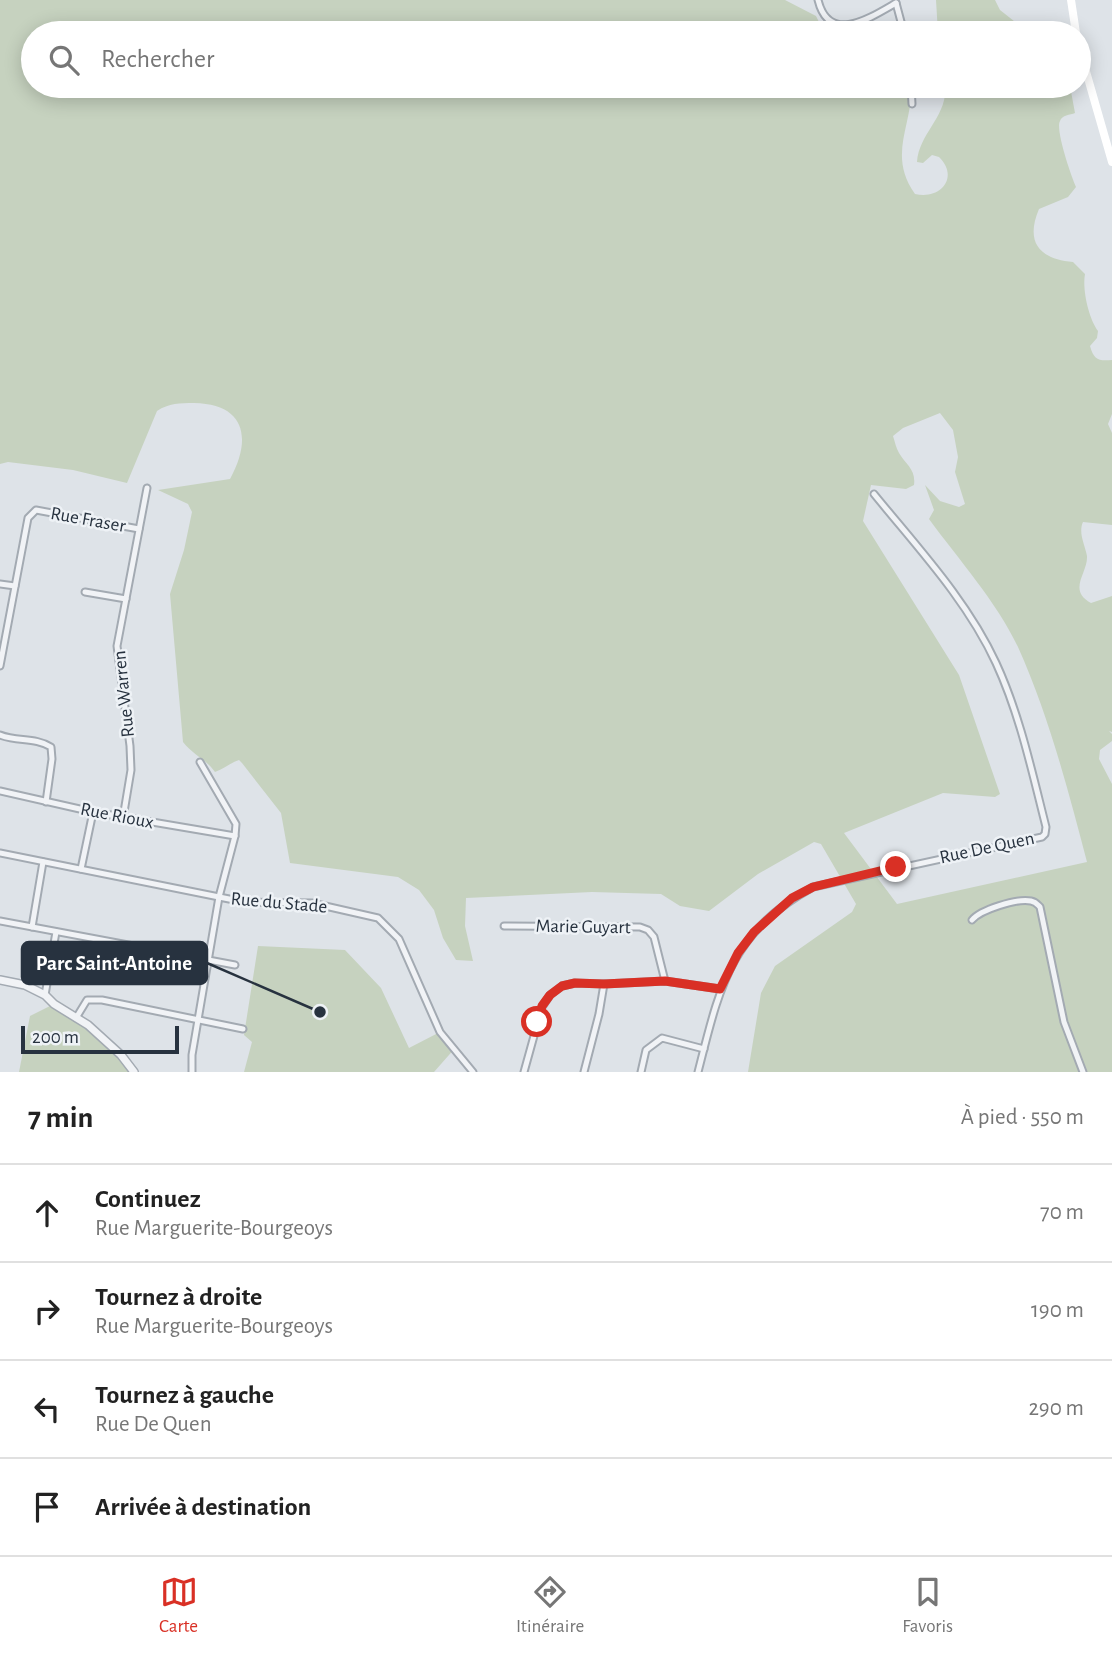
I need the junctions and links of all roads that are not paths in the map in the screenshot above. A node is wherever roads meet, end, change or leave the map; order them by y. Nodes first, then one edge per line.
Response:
1 (818, 0) edge
2 (1071, 0) edge
3 (896, 2) edge
4 (832, 21) edge
5 (864, 21) edge
6 (901, 21) edge
7 (1074, 21) edge
8 (1091, 89) edge
9 (912, 98) edge
10 (912, 104) dead end
11 (1112, 162) edge
12 (147, 488) dead end
13 (874, 494) dead end
14 (139, 529) junction
15 (0, 584) edge
16 (15, 586) junction
17 (85, 592) dead end
18 (126, 599) junction
19 (0, 666) edge
20 (0, 735) edge
21 (200, 762) dead end
22 (0, 791) edge
23 (46, 802) junction
24 (93, 812) junction
25 (123, 818) junction
26 (236, 836) junction
27 (0, 853) edge
28 (43, 862) junction
29 (81, 869) junction
30 (219, 897) junction
31 (972, 920) dead end
32 (0, 921) edge
33 (504, 926) dead end
34 (32, 927) junction
35 (56, 932) junction
36 (208, 960) junction
37 (235, 965) dead end
38 (0, 979) edge
39 (665, 981) junction
40 (604, 984) junction
41 (720, 989) junction
42 (45, 995) junction
43 (76, 1018) junction
44 (198, 1020) junction
45 (243, 1029) dead end
46 (704, 1049) junction
47 (134, 1072) edge
48 (192, 1072) edge
49 (473, 1072) edge
50 (524, 1072) edge
51 (584, 1072) edge
52 (641, 1072) edge
53 (698, 1072) edge
54 (1083, 1072) edge

1 - 4 street
2 - 7 main road
3 - 5 street
3 - 6 street
8 - 11 main road
9 - 10 street
12 - 14 street, Rue Warren
13 - 41 street, Rue De Quen
14 - 16 street, Rue Fraser
14 - 18 street, Rue Warren
15 - 16 street
16 - 19 street
17 - 18 street
18 - 25 street, Rue Warren
20 - 23 street
21 - 26 street
22 - 23 street, Rue Rioux
23 - 24 street, Rue Rioux
24 - 25 street, Rue Rioux
24 - 29 street
25 - 26 street, Rue Rioux
26 - 30 street
27 - 28 street, Rue du Stade
28 - 29 street, Rue du Stade
28 - 34 street
29 - 30 street, Rue du Stade
30 - 36 street
30 - 49 street, Rue du Stade
31 - 54 street
32 - 34 street
33 - 39 street, Marie Guyart
34 - 35 street
35 - 36 street
35 - 42 street
36 - 37 street
36 - 44 street
38 - 42 street
39 - 40 street
39 - 41 street
40 - 50 street
40 - 51 street
41 - 46 street, Rue De Quen
42 - 43 street
43 - 44 street
43 - 47 street
44 - 45 street
44 - 48 street
46 - 52 street
46 - 53 street, Rue De Quen

